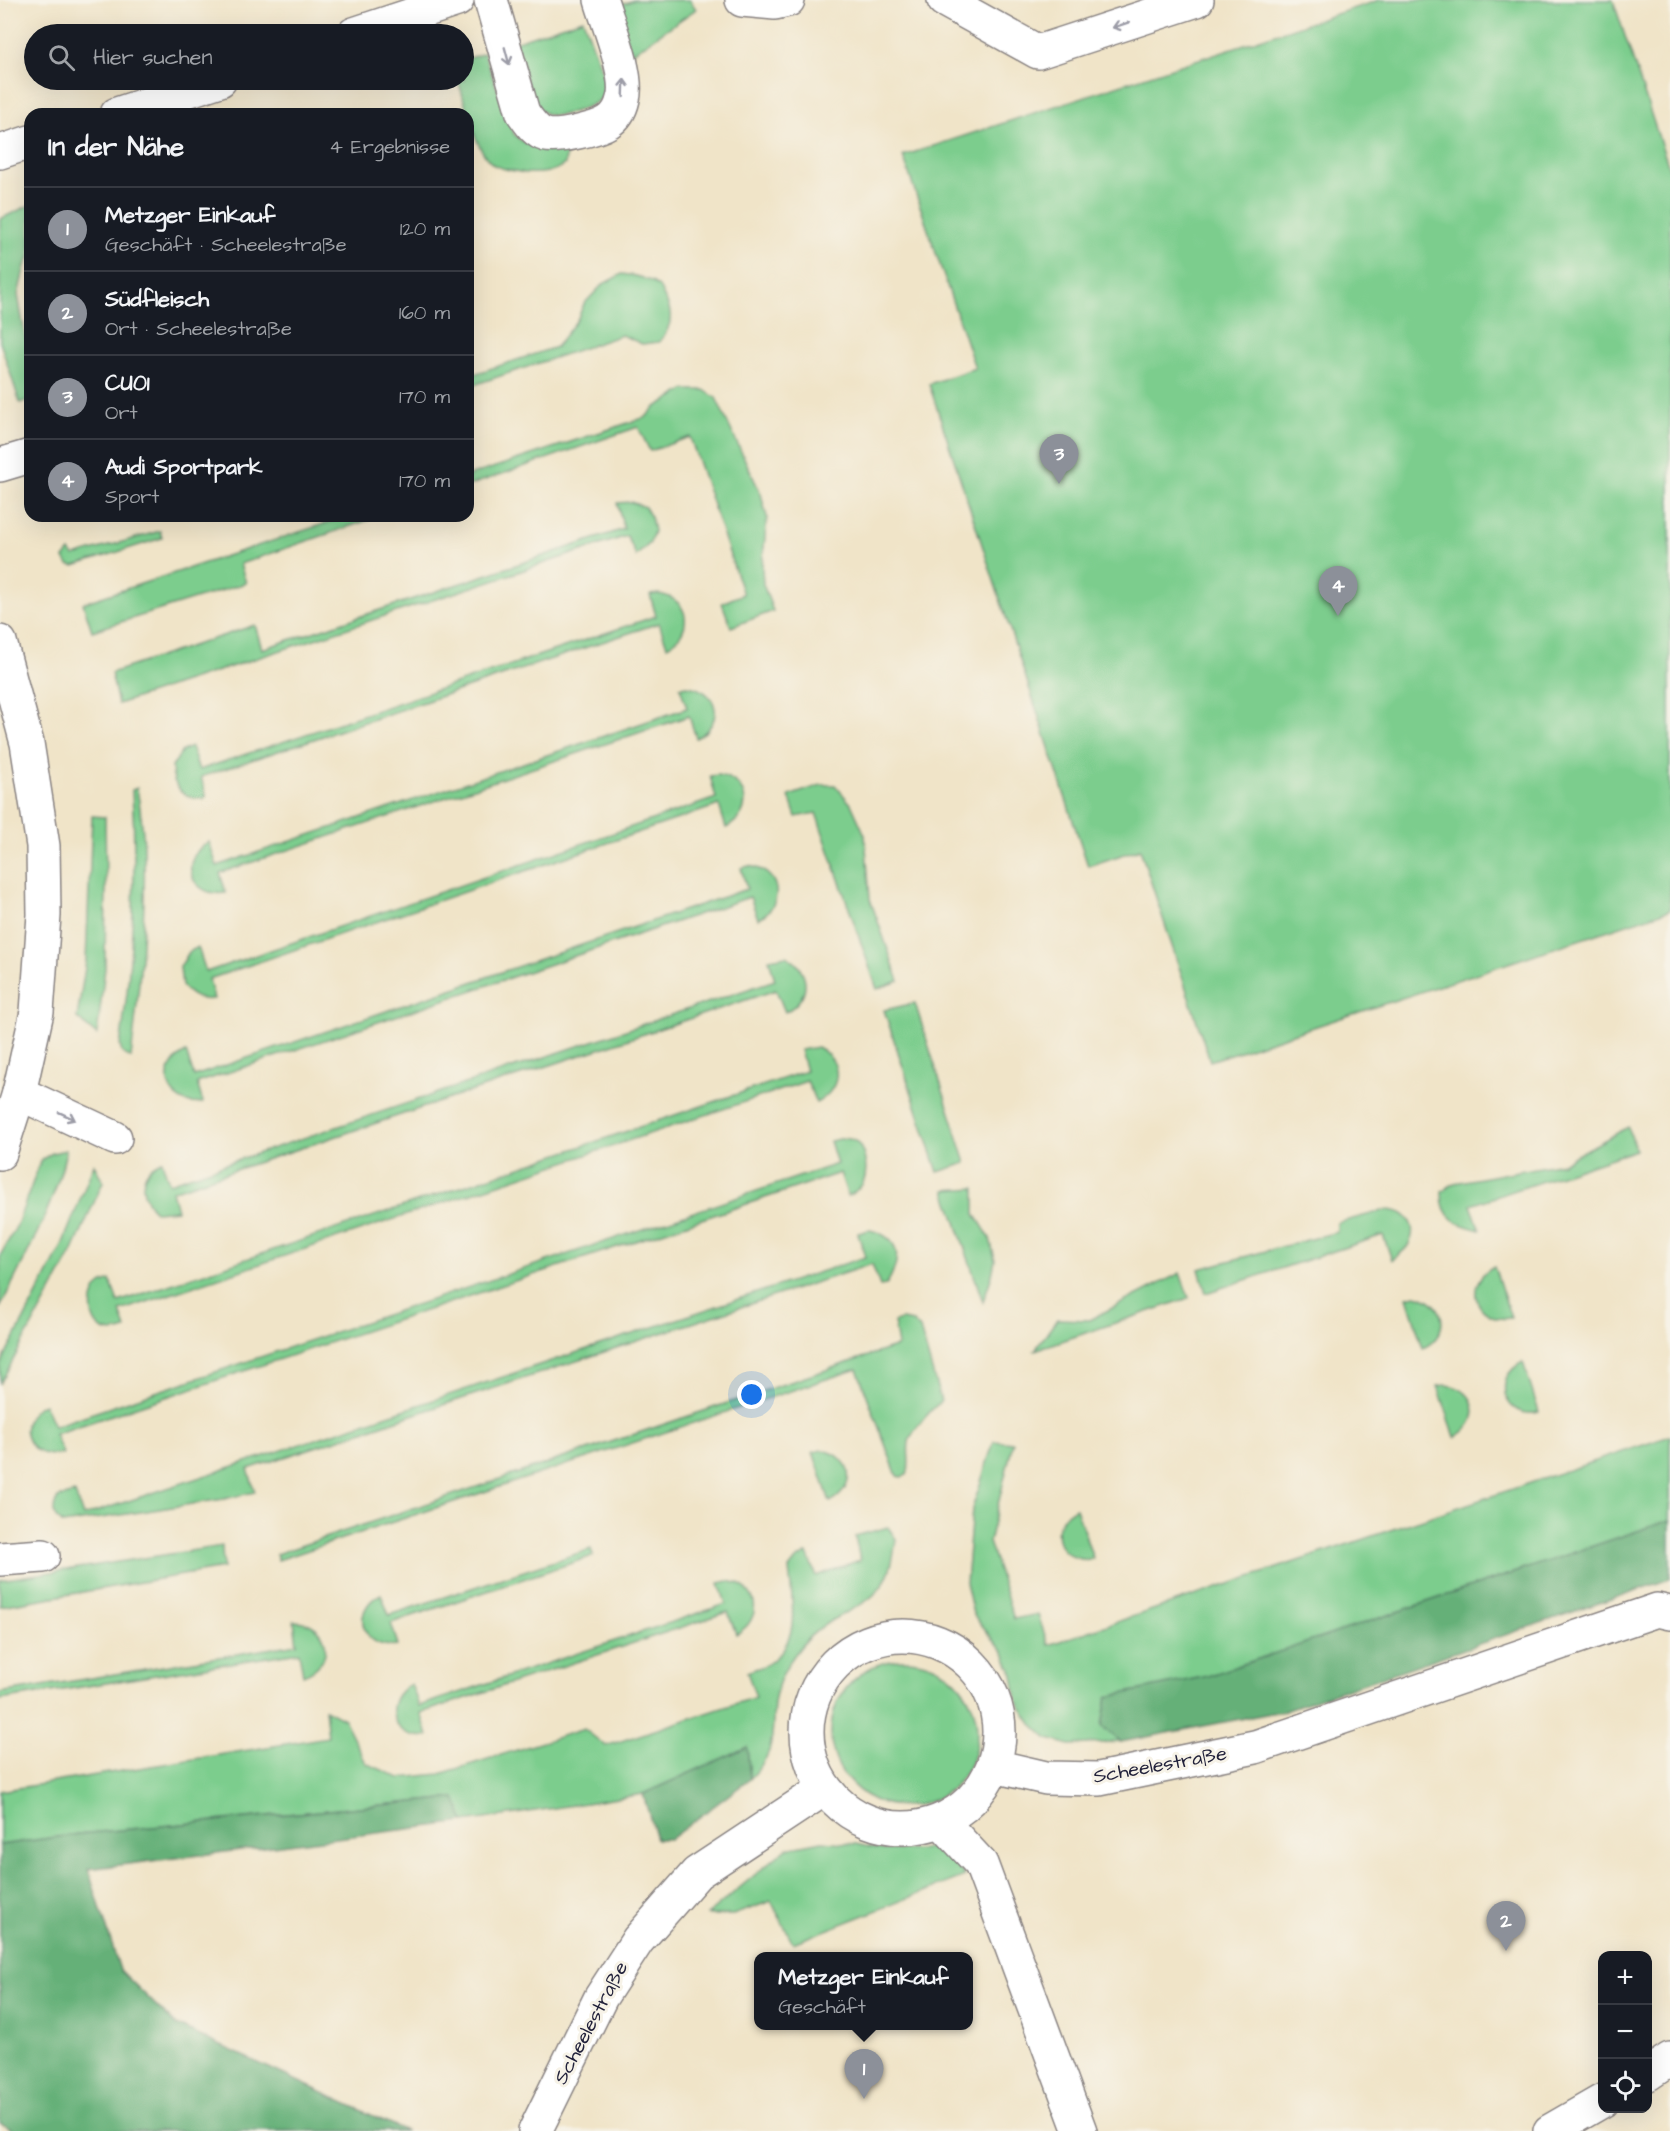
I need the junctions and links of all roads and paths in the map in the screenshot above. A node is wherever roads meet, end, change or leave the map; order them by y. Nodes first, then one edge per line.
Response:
1 (457, 0) edge
2 (491, 0) edge
3 (601, 0) edge
4 (742, 0) edge
5 (788, 0) edge
6 (944, 0) edge
7 (1197, 0) edge
8 (384, 24) edge
9 (190, 90) edge
10 (135, 108) edge
11 (24, 144) edge
12 (0, 152) edge
13 (24, 458) edge
14 (0, 465) edge
15 (0, 642) edge
16 (19, 1093) junction
17 (115, 1138) dead end
18 (0, 1153) edge
19 (43, 1556) dead end
20 (0, 1559) edge
21 (1670, 1613) edge
22 (994, 1766) junction
23 (824, 1789) junction
24 (941, 1821) junction
25 (1670, 2059) edge
26 (1652, 2071) edge
27 (1598, 2103) edge
28 (535, 2131) edge
29 (1080, 2131) edge
30 (1550, 2131) edge

1 - 8 street
2 -> 3 street
4 - 5 street
7 -> 6 street
9 - 10 street
11 - 12 street
13 - 14 street
15 - 16 street
16 -> 17 street
16 - 18 street
19 - 20 street
21 - 22 street, Scheelestraße
22 - 23 street
22 - 24 street
23 - 24 street
23 - 28 street, Scheelestraße
24 - 29 street
25 - 26 street
27 - 30 street

